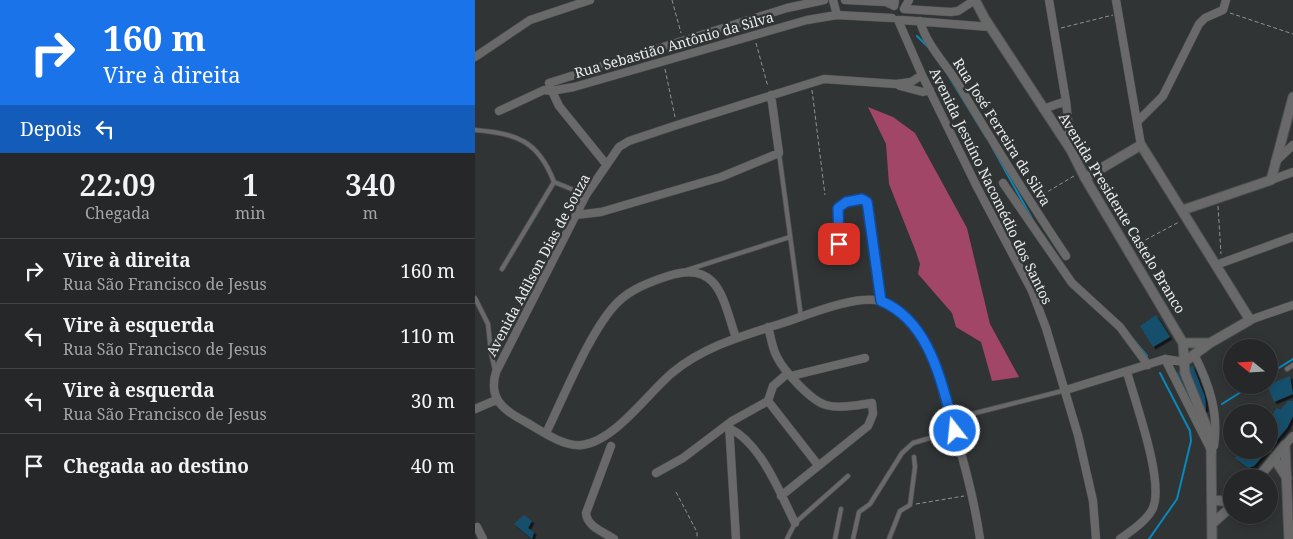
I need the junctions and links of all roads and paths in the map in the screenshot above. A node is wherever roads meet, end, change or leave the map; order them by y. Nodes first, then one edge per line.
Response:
1 (590, 0) edge
2 (673, 0) edge
3 (825, 0) edge
4 (833, 0) edge
5 (845, 0) edge
6 (909, 0) edge
7 (975, 0) edge
8 (1049, 0) edge
9 (1116, 0) edge
10 (1226, 0) edge
11 (894, 3) edge
12 (904, 9) junction
13 (1223, 10) junction
14 (1118, 14) junction
15 (837, 15) junction
16 (897, 19) junction
17 (920, 21) junction
18 (990, 27) junction
19 (1054, 30) junction
20 (1293, 34) edge
21 (753, 35) junction
22 (683, 41) junction
23 (475, 57) edge
24 (663, 62) junction
25 (922, 75) junction
26 (811, 82) junction
27 (896, 84) junction
28 (548, 88) junction
29 (930, 90) junction
30 (771, 95) junction
31 (1293, 96) edge
32 (1066, 101) junction
33 (1043, 109) junction
34 (499, 111) dead end
35 (1137, 122) junction
36 (677, 125) junction
37 (475, 130) edge
38 (1141, 145) junction
39 (1293, 145) edge
40 (1071, 150) junction
41 (779, 153) junction
42 (1275, 162) junction
43 (606, 164) junction
44 (1293, 172) edge
45 (1083, 175) junction
46 (1271, 180) junction
47 (554, 182) junction
48 (1003, 182) dead end
49 (586, 195) junction
50 (825, 195) dead end
51 (1217, 197) junction
52 (1030, 202) junction
53 (1184, 214) junction
54 (576, 215) junction
55 (1293, 236) edge
56 (790, 237) junction
57 (839, 244) dead end
58 (1129, 249) junction
59 (1066, 256) dead end
60 (1219, 264) junction
61 (502, 269) dead end
62 (685, 271) junction
63 (475, 298) edge
64 (881, 301) junction
65 (1293, 305) edge
66 (801, 317) junction
67 (1249, 320) junction
68 (769, 327) junction
69 (736, 338) junction
70 (1183, 343) junction
71 (1210, 343) junction
72 (1194, 354) junction
73 (865, 358) dead end
74 (1165, 359) junction
75 (1184, 362) junction
76 (1148, 365) junction
77 (1293, 365) edge
78 (1287, 369) dead end
79 (496, 372) junction
80 (1127, 372) junction
81 (790, 375) junction
82 (1066, 390) junction
83 (496, 400) junction
84 (767, 401) junction
85 (475, 409) edge
86 (951, 419) junction
87 (729, 426) junction
88 (955, 431) junction
89 (547, 434) junction
90 (1293, 436) edge
91 (1285, 444) junction
92 (611, 446) dead end
93 (1213, 453) junction
94 (1278, 453) edge
95 (914, 458) dead end
96 (1273, 459) edge
97 (1275, 459) edge
98 (818, 465) junction
99 (1265, 469) edge
100 (656, 473) dead end
101 (847, 476) dead end
102 (1287, 478) junction
103 (676, 492) dead end
104 (972, 494) junction
105 (781, 496) junction
106 (1213, 500) junction
107 (1223, 501) edge
108 (909, 505) junction
109 (841, 509) dead end
110 (1223, 514) edge
111 (795, 523) junction
112 (1213, 523) junction
113 (477, 528) dead end
114 (483, 539) edge
115 (614, 539) edge
116 (697, 539) edge
117 (736, 539) edge
118 (787, 539) edge
119 (835, 539) edge
120 (853, 539) edge
121 (889, 539) edge
122 (981, 539) edge
123 (1096, 539) edge
124 (1121, 539) edge
125 (1212, 539) edge
126 (1289, 539) edge

1 - 23 street
2 - 22 path
3 - 22 street, Rua Sebastião Antônio da Silva
4 - 15 street
5 - 11 street
6 - 12 street
7 - 12 street
7 - 18 street, Avenida Presidente Castelo Branco
8 - 19 street
9 - 14 street
10 - 13 street
11 - 12 street
11 - 16 street
12 - 16 street
13 - 20 path
13 - 35 street
14 - 19 path
14 - 35 street
15 - 16 street, Rua Sebastião Antônio da Silva
15 - 21 street, Rua Sebastião Antônio da Silva
16 - 17 street, Rua Sebastião Antônio da Silva
16 - 25 street, Avenida Jesuíno Nacomédio dos Santos
17 - 18 street, Rua Sebastião Antônio da Silva
17 - 52 street, Rua José Ferreira da Silva
18 - 33 street, Avenida Presidente Castelo Branco
19 - 32 street
21 - 24 street, Rua Sebastião Antônio da Silva
21 - 30 path
22 - 28 street, Rua Sebastião Antônio da Silva
24 - 28 street, Rua Sebastião Antônio da Silva
24 - 36 path
25 - 27 street, Avenida Adilson Dias de Souza
25 - 29 street, Avenida Jesuíno Nacomédio dos Santos
26 - 27 street, Avenida Adilson Dias de Souza
26 - 30 street, Avenida Adilson Dias de Souza
26 - 50 path
27 - 29 street, Avenida Adilson Dias de Souza
28 - 34 street
28 - 43 street
29 - 82 street, Avenida Jesuíno Nacomédio dos Santos
30 - 36 street, Avenida Adilson Dias de Souza
30 - 41 street
31 - 42 street
32 - 33 street
32 - 40 street
33 - 40 street, Avenida Presidente Castelo Branco
35 - 38 street
36 - 43 street, Avenida Adilson Dias de Souza
37 - 47 lane
38 - 45 street
38 - 53 street
39 - 42 street
40 - 45 street, Avenida Presidente Castelo Branco
41 - 54 street
41 - 56 lane
42 - 46 street
43 - 49 street, Avenida Adilson Dias de Souza
44 - 46 street
45 - 52 path
45 - 58 street, Avenida Presidente Castelo Branco
46 - 51 street
47 - 49 lane
47 - 61 lane
48 - 76 street, Rua José Ferreira da Silva
49 - 54 street, Avenida Adilson Dias de Souza
51 - 53 street
51 - 60 path
52 - 59 street, Rua José Ferreira da Silva
53 - 58 path
53 - 60 street
54 - 79 street, Avenida Adilson Dias de Souza
55 - 60 street
56 - 62 lane
56 - 66 lane
57 - 64 street
58 - 70 street, Avenida Presidente Castelo Branco
60 - 67 street
62 - 69 street
62 - 89 street
63 - 79 lane
64 - 66 street
64 - 86 street
65 - 67 street
66 - 68 street
67 - 71 street
68 - 69 street
68 - 81 street
69 - 89 street
70 - 71 street
70 - 75 street, Avenida Presidente Castelo Branco
71 - 72 street
72 - 75 street
72 - 93 street, Avenida Presidente Castelo Branco
73 - 81 street
74 - 75 street
74 - 76 street
74 - 93 street, Avenida Presidente Castelo Branco
75 - 93 street, Avenida Presidente Castelo Branco
76 - 80 street
77 - 78 lane
79 - 83 street, Avenida Adilson Dias de Souza
80 - 82 street
80 - 124 street
81 - 84 street
81 - 98 street
82 - 86 lane
82 - 123 street, Avenida Jesuíno Nacomédio dos Santos
83 - 85 street
83 - 89 street
84 - 87 street
84 - 98 street
86 - 88 street
87 - 100 street
87 - 105 street
87 - 117 street
88 - 104 street
88 - 120 lane
90 - 91 street
91 - 94 street
91 - 102 street
92 - 115 street
93 - 106 street, Avenida Presidente Castelo Branco
95 - 108 lane
96 - 99 street
97 - 102 street
98 - 105 street
101 - 111 lane
102 - 126 street
103 - 116 path
104 - 108 path
104 - 122 street
105 - 111 street
106 - 107 street
106 - 112 street, Avenida Presidente Castelo Branco
108 - 121 lane
109 - 119 lane
110 - 112 street
111 - 118 lane
112 - 125 street, Avenida Presidente Castelo Branco
113 - 114 street

